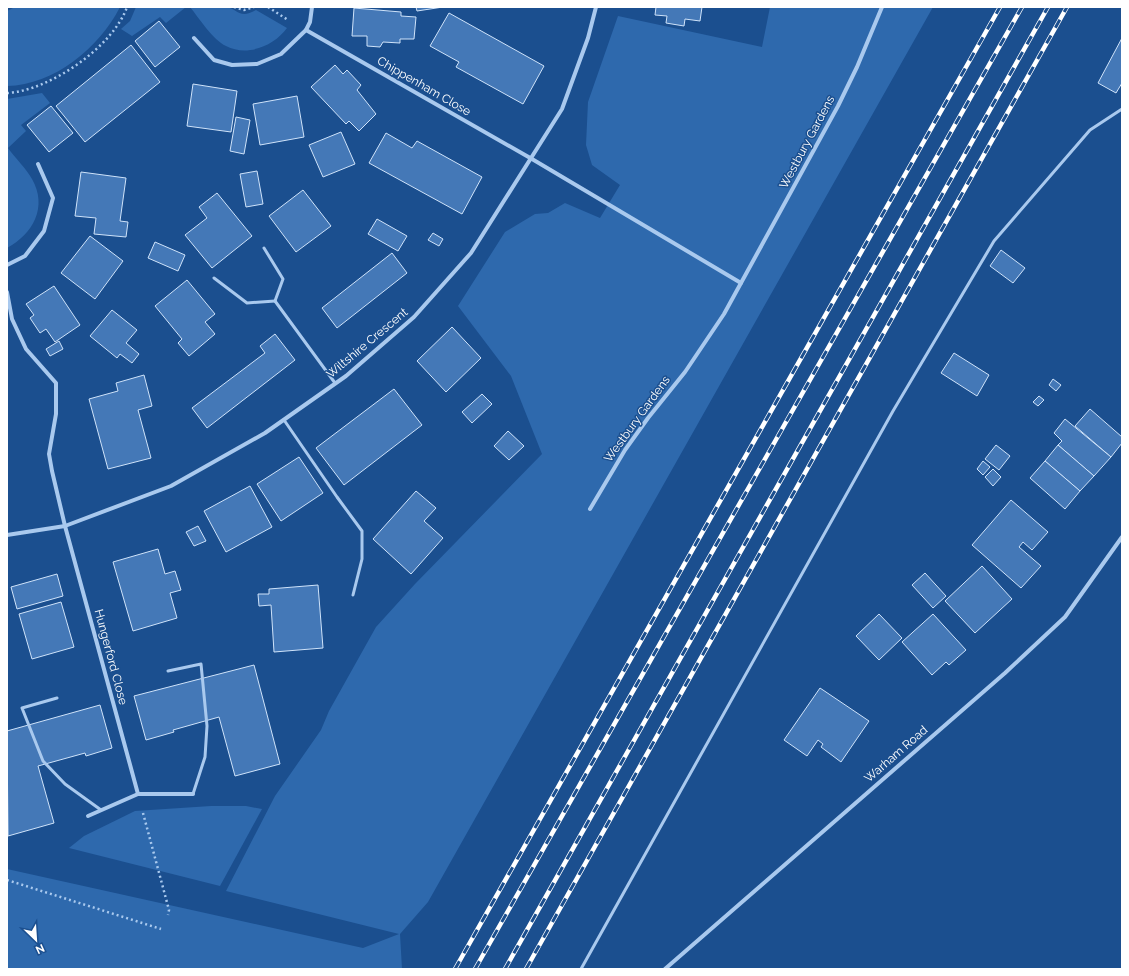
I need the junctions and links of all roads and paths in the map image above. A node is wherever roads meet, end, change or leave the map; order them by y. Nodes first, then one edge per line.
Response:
1 (127, 7) edge
2 (234, 7) edge
3 (254, 7) edge
4 (312, 7) edge
5 (596, 7) edge
6 (882, 7) edge
7 (306, 30) junction
8 (194, 38) dead end
9 (7, 92) edge
10 (1122, 109) edge
11 (532, 159) junction
12 (38, 164) dead end
13 (264, 248) dead end
14 (7, 264) edge
15 (214, 278) dead end
16 (741, 283) junction
17 (7, 292) edge
18 (275, 301) junction
19 (335, 383) junction
20 (284, 420) junction
21 (590, 509) dead end
22 (65, 526) junction
23 (7, 535) edge
24 (1122, 537) edge
25 (353, 595) dead end
26 (168, 671) dead end
27 (57, 698) dead end
28 (138, 794) junction
29 (193, 794) joint
30 (101, 810) junction
31 (88, 816) dead end
32 (7, 880) edge
33 (168, 915) dead end
34 (160, 929) dead end
35 (581, 969) edge
36 (665, 969) edge

1 - 9 path
2 - 3 path
4 - 7 street
5 - 11 street, Wiltshire Crescent
6 - 16 street, Westbury Gardens
7 - 8 street
7 - 11 street, Chippenham Close
10 - 35 lane
11 - 16 street
11 - 19 street, Wiltshire Crescent
12 - 14 street
13 - 18 lane
15 - 18 lane
16 - 21 street, Westbury Gardens
17 - 22 street, Hungerford Close
18 - 19 lane
19 - 20 street, Wiltshire Crescent
20 - 22 street, Wiltshire Crescent
20 - 25 lane
22 - 23 street, Wiltshire Crescent
22 - 28 street, Hungerford Close
24 - 36 street, Warham Road
26 - 29 lane
27 - 30 lane
28 - 29 street
28 - 30 street
28 - 33 path
30 - 31 street
32 - 34 path

